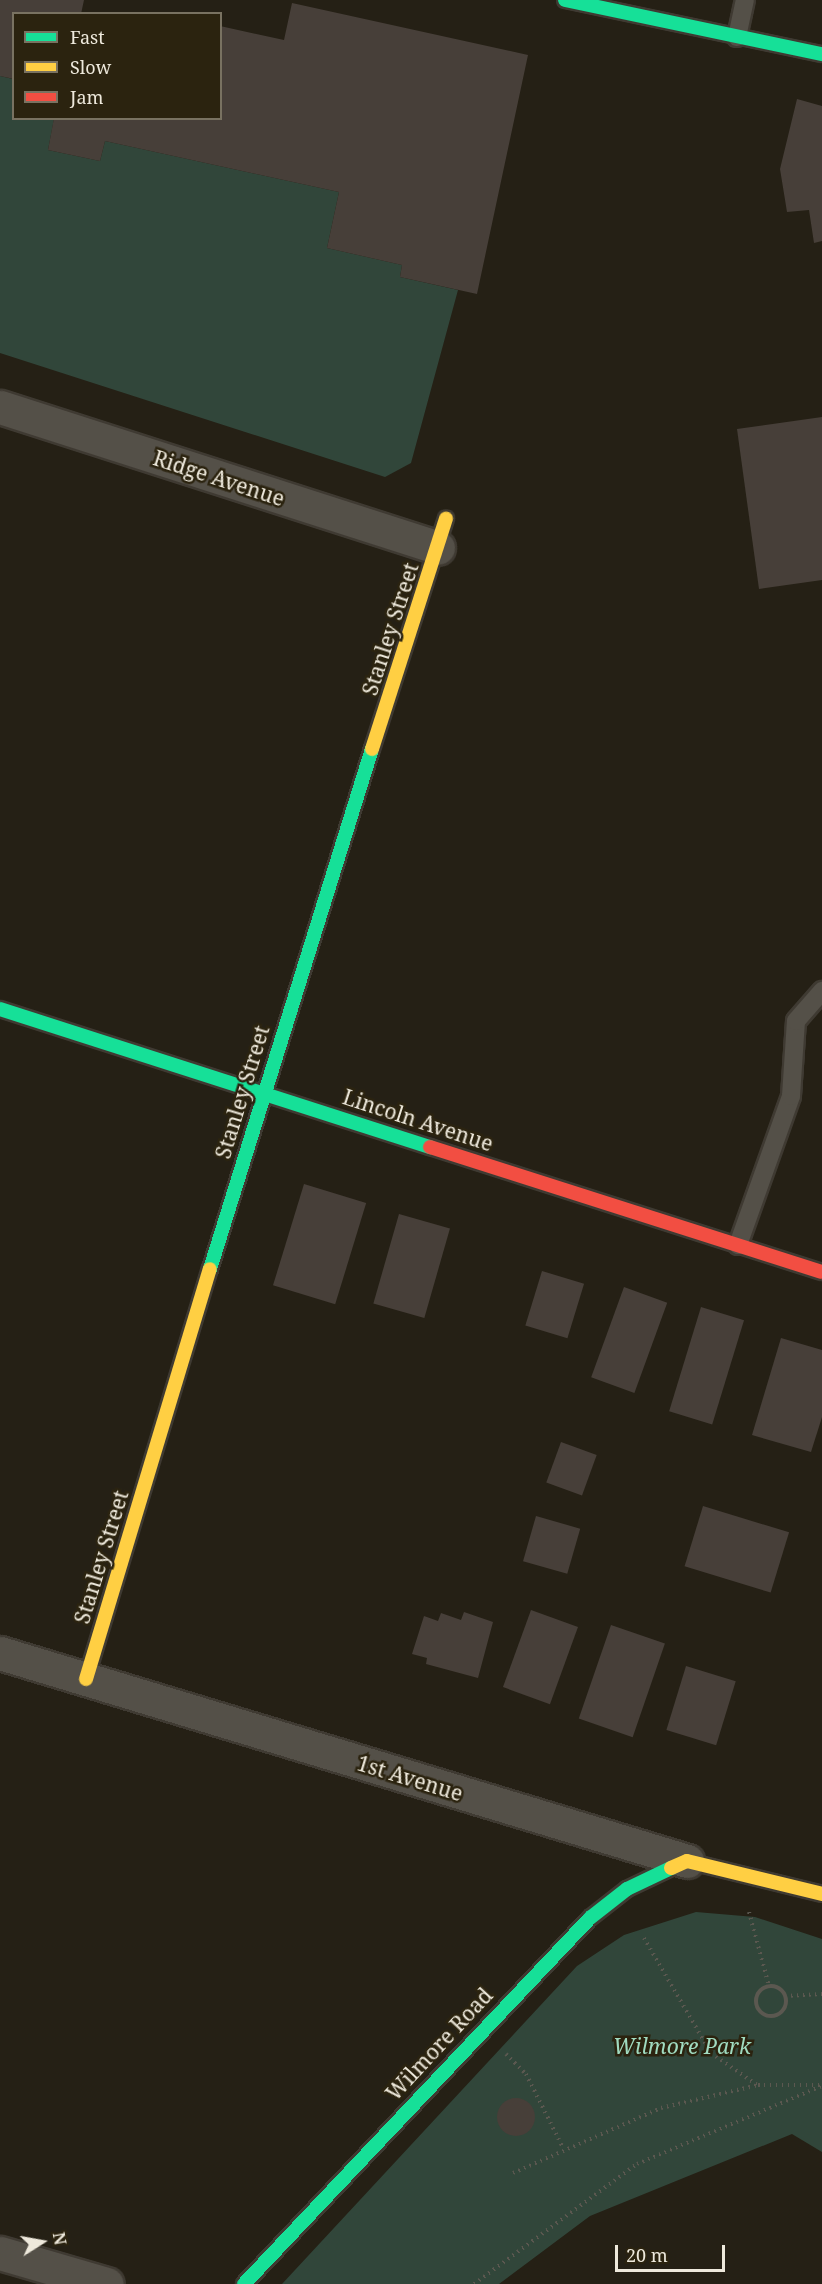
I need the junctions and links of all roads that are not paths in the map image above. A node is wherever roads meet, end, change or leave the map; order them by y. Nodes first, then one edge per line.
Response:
1 (565, 0) edge
2 (745, 0) edge
3 (593, 3) edge
4 (737, 37) junction
5 (822, 54) edge
6 (0, 407) edge
7 (442, 534) joint
8 (822, 991) edge
9 (0, 1009) edge
10 (263, 1092) junction
11 (738, 1245) junction
12 (822, 1272) edge
13 (0, 1653) edge
14 (86, 1679) junction
15 (687, 1861) junction
16 (822, 1894) edge
17 (0, 2253) edge
18 (107, 2284) edge
19 (243, 2284) edge

1 - 3 street
2 - 4 lane
3 - 4 street
4 - 5 street
6 - 7 street, Ridge Avenue
7 - 10 street, Stanley Street
8 - 11 lane
9 - 10 street, Lincoln Avenue
10 - 11 street, Lincoln Avenue
10 - 14 street, Stanley Street
11 - 12 street, Lincoln Avenue
13 - 14 street, 1st Avenue
14 - 15 street, 1st Avenue
15 - 16 street, 1st Avenue
15 - 19 street, Wilmore Road
17 - 18 street

